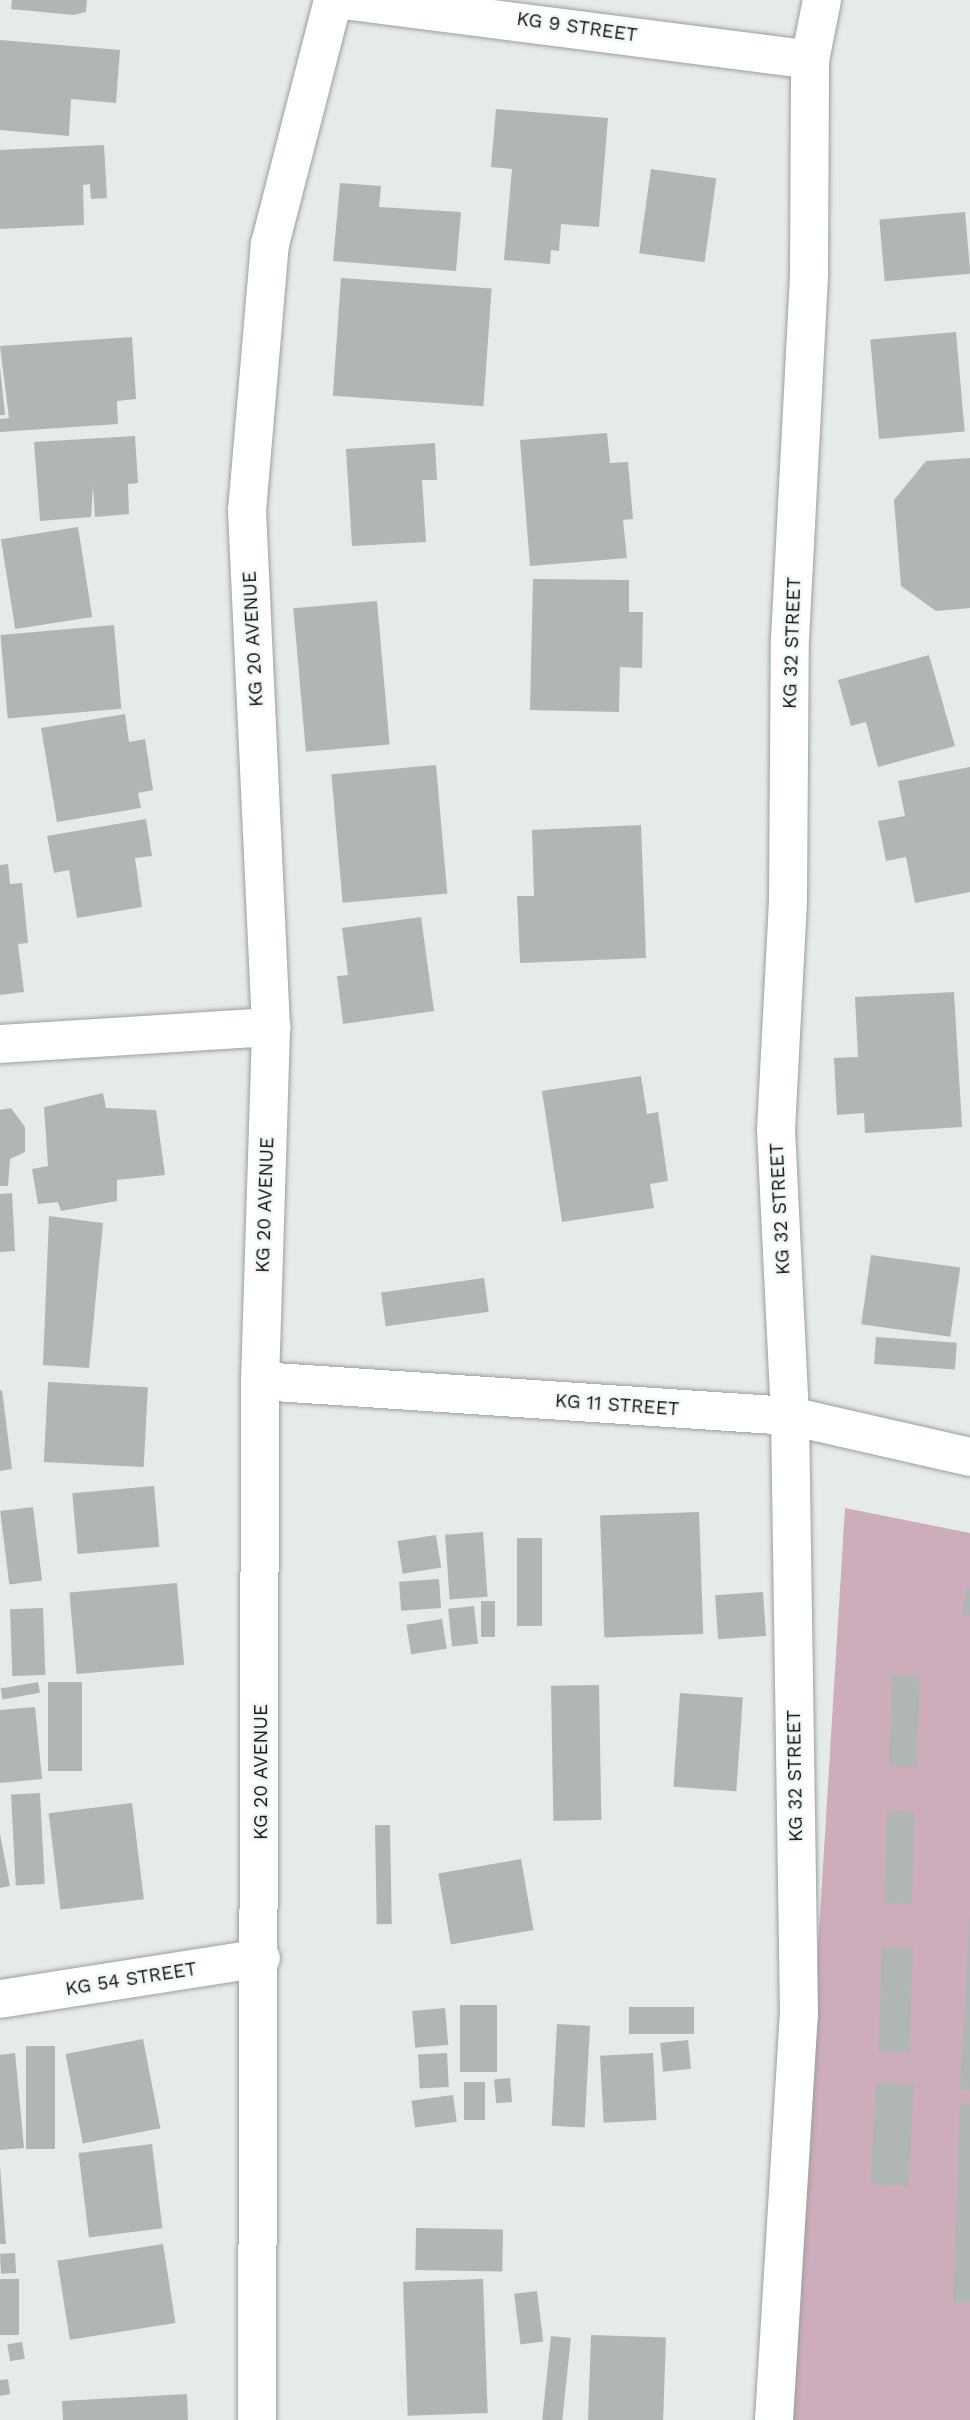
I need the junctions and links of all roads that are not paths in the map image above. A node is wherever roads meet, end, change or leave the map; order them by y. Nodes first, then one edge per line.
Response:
1 (333, 0) edge
2 (344, 0) edge
3 (822, 0) edge
4 (810, 60) junction
5 (271, 1027) junction
6 (0, 1044) edge
7 (260, 1381) junction
8 (790, 1416) junction
9 (970, 1457) edge
10 (261, 1958) junction
11 (0, 1999) edge
12 (257, 2420) edge
13 (774, 2420) edge

1 - 5 street, KG 20 AVENUE
2 - 4 street, KG 9 STREET
3 - 4 street, KG 32 STREET
4 - 8 street, KG 32 STREET
5 - 6 street
5 - 7 street, KG 20 AVENUE
7 - 8 street, KG 11 STREET
7 - 10 street, KG 20 AVENUE
8 - 9 street, KG 11 STREET
8 - 13 street, KG 32 STREET
10 - 11 street, KG 54 STREET
10 - 12 street, KG 20 AVENUE

